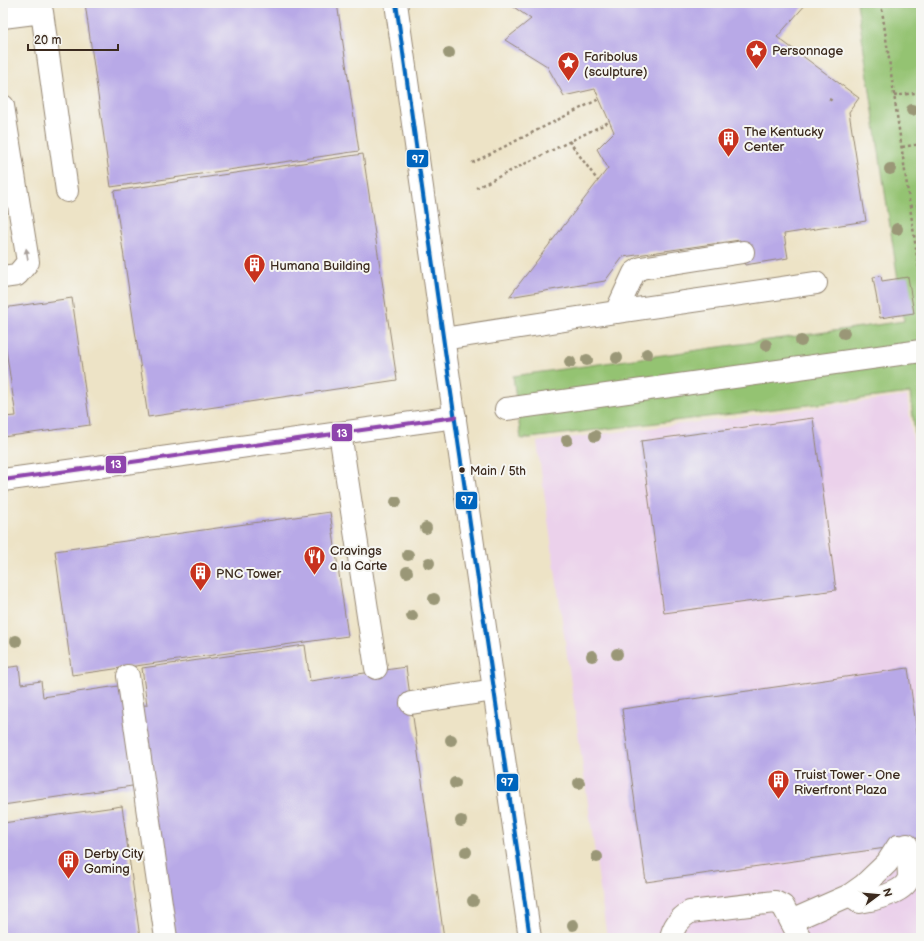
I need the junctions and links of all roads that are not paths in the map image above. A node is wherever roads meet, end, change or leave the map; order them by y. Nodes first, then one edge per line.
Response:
1 (396, 3) edge
2 (42, 7) edge
3 (3, 17) edge
4 (3, 106) edge
5 (68, 191) dead end
6 (743, 252) dead end
7 (3, 277) edge
8 (816, 283) dead end
9 (616, 312) junction
10 (443, 339) junction
11 (921, 350) edge
12 (506, 409) dead end
13 (455, 416) junction
14 (340, 433) junction
15 (3, 480) edge
16 (376, 668) dead end
17 (128, 676) dead end
18 (494, 690) junction
19 (411, 704) dead end
20 (907, 845) junction
21 (921, 866) edge
22 (850, 895) junction
23 (796, 930) edge
24 (166, 938) edge
25 (530, 938) edge
26 (671, 938) edge

1 - 10 main road
2 - 3 main road
2 - 5 main road
7 -> 4 main road
6 - 9 main road
8 - 9 main road
9 - 10 main road
10 - 13 main road
11 - 12 main road
13 - 14 main road
13 - 18 main road
14 - 15 main road
14 - 16 main road
17 - 24 main road
18 - 19 main road
18 - 25 main road
20 - 21 main road
20 - 22 main road
20 - 22 main road
22 - 23 main road
23 - 26 main road

